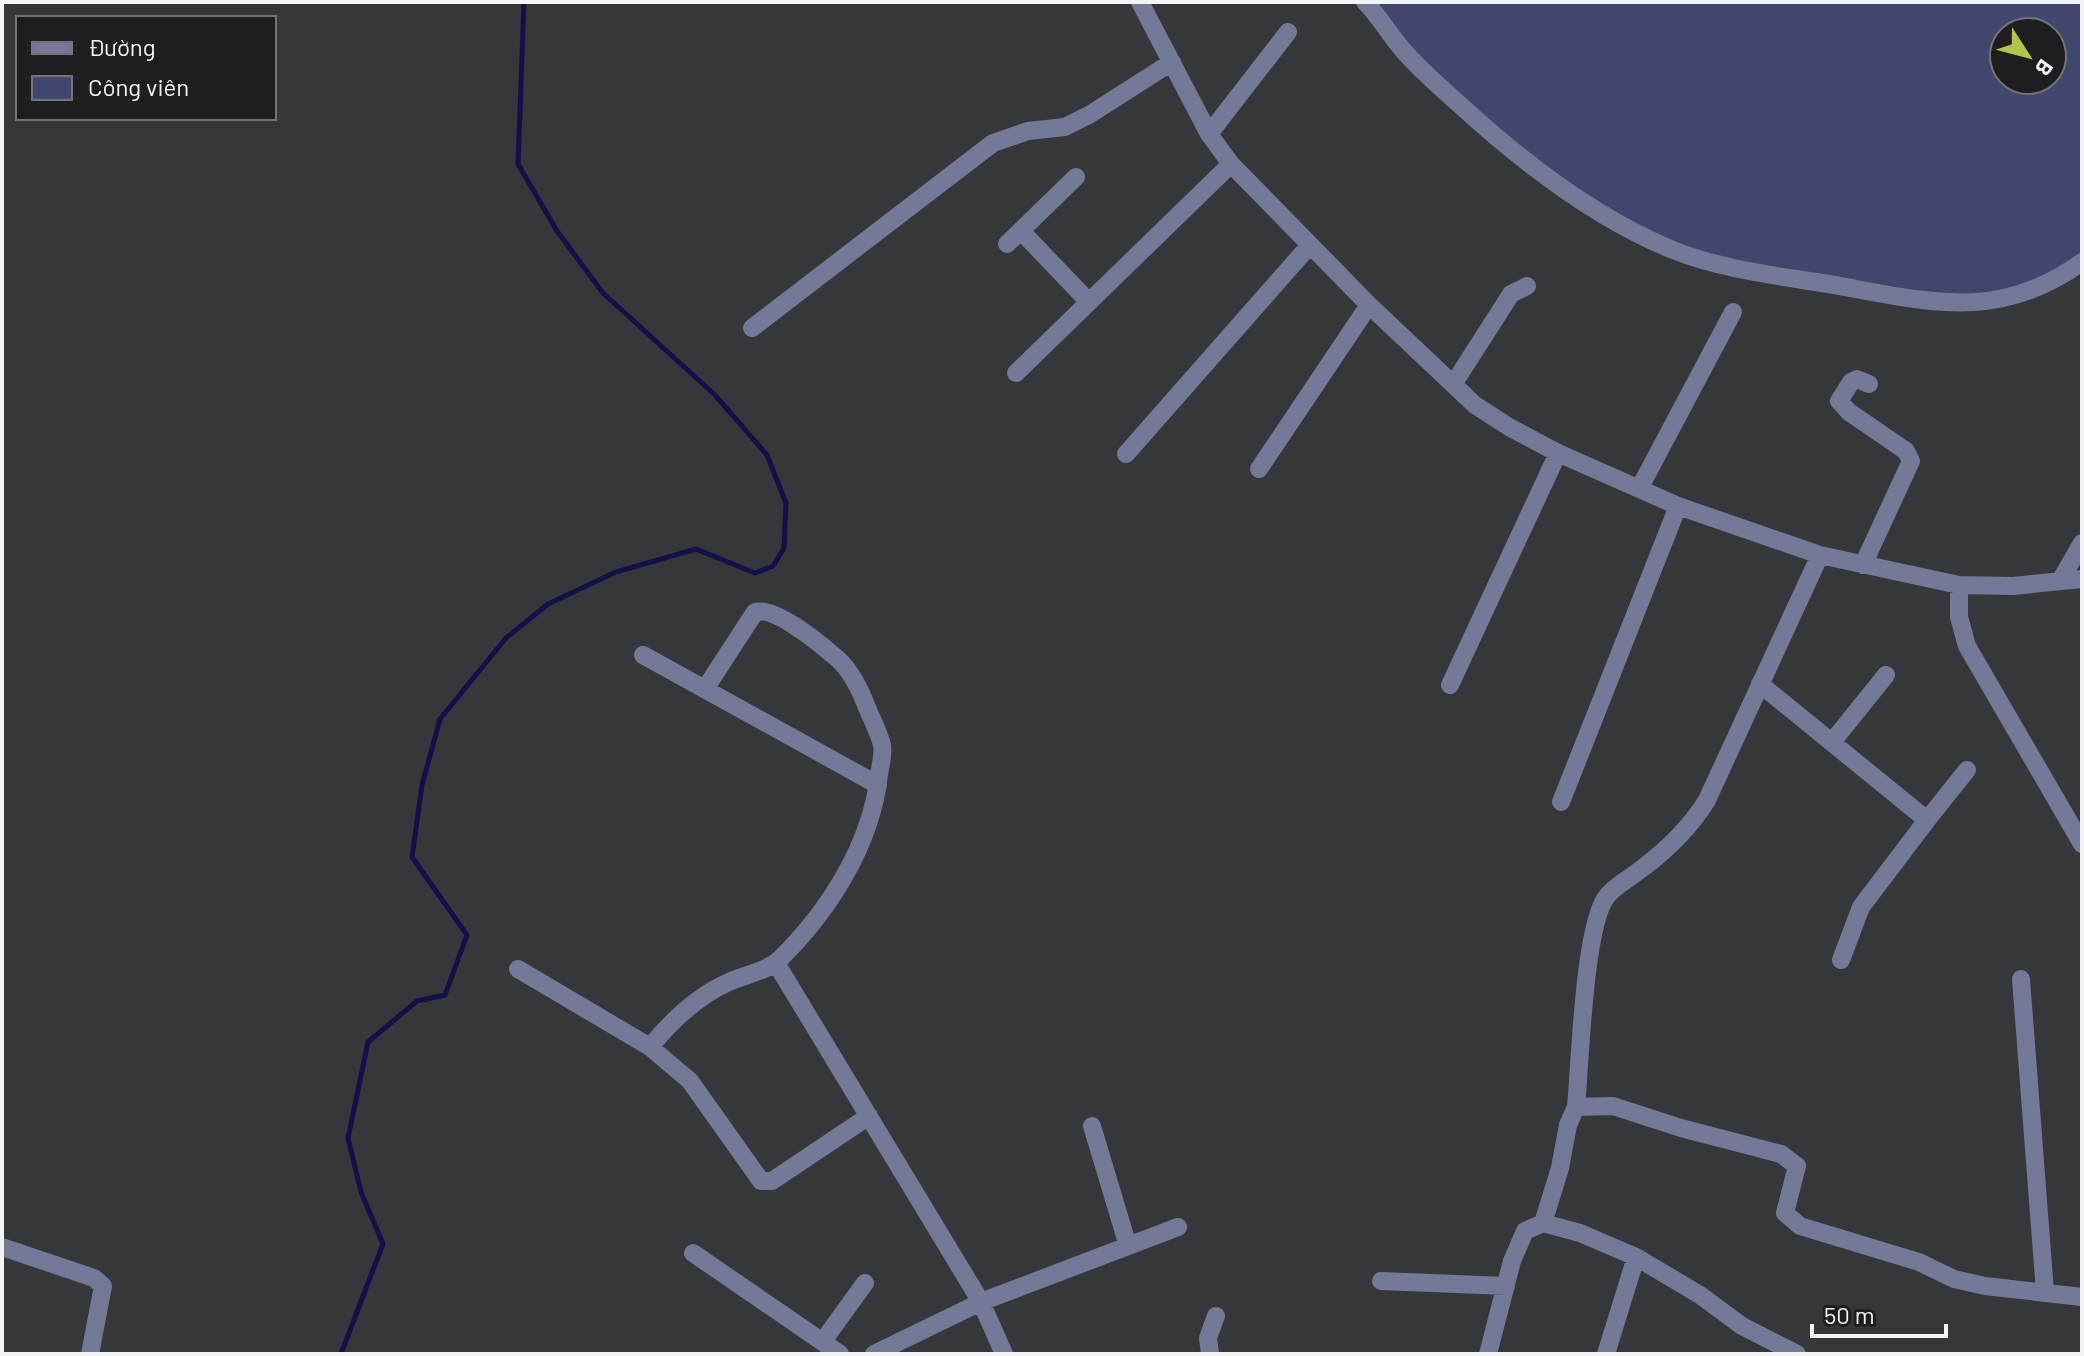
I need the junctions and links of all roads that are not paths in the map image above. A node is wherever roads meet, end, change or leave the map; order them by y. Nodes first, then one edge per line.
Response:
1 (1140, 2) edge
2 (1366, 2) edge
3 (1288, 32) dead end
4 (1172, 62) junction
5 (1209, 134) junction
6 (1231, 164) junction
7 (1076, 177) dead end
8 (1021, 231) junction
9 (1007, 244) dead end
10 (1310, 245) junction
11 (2082, 262) edge
12 (1527, 286) dead end
13 (1089, 302) junction
14 (1369, 305) junction
15 (1733, 312) dead end
16 (752, 328) dead end
17 (1016, 373) dead end
18 (1454, 383) junction
19 (1869, 384) dead end
20 (1558, 453) junction
21 (1126, 454) dead end
22 (1259, 469) dead end
23 (1639, 489) junction
24 (1678, 506) junction
25 (2082, 543) edge
26 (1820, 555) junction
27 (1863, 565) junction
28 (2082, 579) edge
29 (2060, 581) junction
30 (1959, 585) junction
31 (643, 655) dead end
32 (1886, 675) dead end
33 (1760, 684) junction
34 (1450, 685) dead end
35 (705, 689) junction
36 (1832, 742) junction
37 (1967, 770) dead end
38 (878, 785) junction
39 (1561, 802) dead end
40 (1927, 820) junction
41 (2082, 844) edge
42 (1841, 960) dead end
43 (776, 963) junction
44 (518, 969) dead end
45 (2021, 979) dead end
46 (650, 1047) junction
47 (1576, 1107) junction
48 (869, 1116) junction
49 (1092, 1126) dead end
50 (1543, 1223) junction
51 (1178, 1227) dead end
52 (1128, 1246) junction
53 (2, 1247) edge
54 (693, 1253) dead end
55 (1636, 1257) junction
56 (1381, 1281) dead end
57 (865, 1283) dead end
58 (1506, 1286) junction
59 (2045, 1292) junction
60 (2082, 1297) edge
61 (981, 1302) junction
62 (1216, 1316) dead end
63 (823, 1341) junction
64 (90, 1354) edge
65 (840, 1354) edge
66 (874, 1354) edge
67 (1004, 1354) edge
68 (1210, 1354) edge
69 (1488, 1354) edge
70 (1606, 1354) edge
71 (1797, 1354) edge

1 - 4 street
2 - 11 street
3 - 5 street
4 - 5 street
4 - 16 street
5 - 6 street
6 - 10 street
6 - 13 street
7 - 8 street
8 - 9 street
8 - 13 street
10 - 14 street
10 - 21 street
12 - 18 street
13 - 17 street
14 - 18 street
14 - 22 street
15 - 23 street
18 - 20 street
19 - 27 street
20 - 23 street
20 - 34 street
23 - 24 street
24 - 26 street
24 - 39 street
25 - 29 street
26 - 27 street
26 - 33 street
27 - 30 street
28 - 29 street
29 - 30 street
30 - 41 street
31 - 35 street
32 - 36 street
33 - 36 street
33 - 47 street
35 - 38 street
35 - 38 street
36 - 40 street
37 - 40 street
38 - 43 street
40 - 42 street
43 - 46 street
43 - 48 street
44 - 46 street
45 - 59 street
46 - 48 street
47 - 50 street
47 - 59 street
48 - 61 street
49 - 52 street
50 - 55 street
50 - 58 street
51 - 52 street
52 - 61 street
53 - 64 street
54 - 63 street
55 - 70 street
55 - 71 street
56 - 58 street
57 - 63 street
58 - 69 street
59 - 60 street
61 - 66 street
61 - 67 street
62 - 68 street
63 - 65 street

